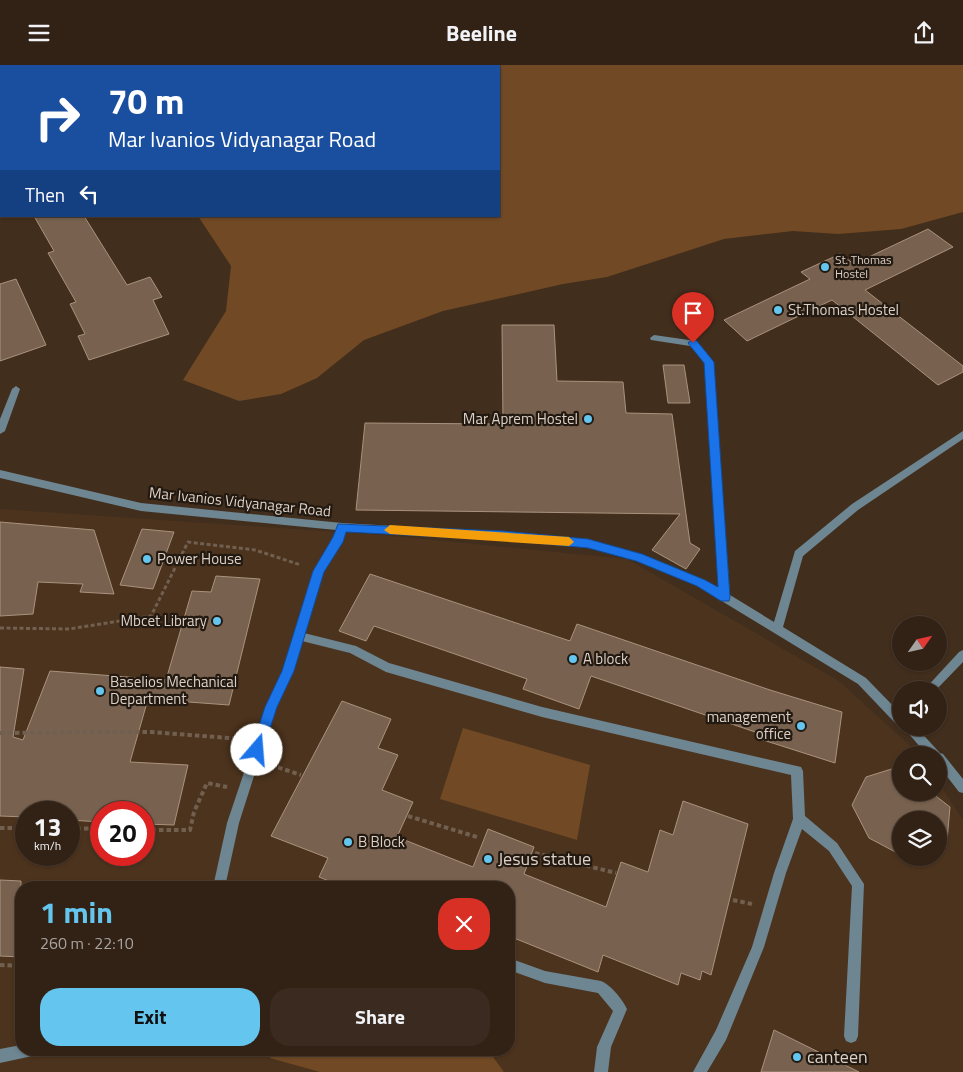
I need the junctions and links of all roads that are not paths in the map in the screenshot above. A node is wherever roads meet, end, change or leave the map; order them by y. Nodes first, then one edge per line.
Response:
1 (654, 338) dead end
2 (16, 389) dead end
3 (0, 431) edge
4 (963, 433) edge
5 (0, 474) edge
6 (342, 527) junction
7 (725, 597) junction
8 (777, 629) junction
9 (299, 636) junction
10 (963, 655) edge
11 (938, 681) edge
12 (892, 711) edge
13 (917, 736) edge
14 (926, 746) edge
15 (947, 768) edge
16 (963, 788) edge
17 (799, 819) junction
18 (220, 881) edge
19 (515, 966) edge
20 (851, 1036) dead end
21 (15, 1053) edge
22 (0, 1056) edge
23 (601, 1072) edge
24 (700, 1072) edge

1 - 7 street
2 - 3 street
4 - 8 street
5 - 6 street, Mar Ivanios Vidyanagar Road
6 - 7 street, Mar Ivanios Vidyanagar Road
6 - 9 street
7 - 8 street, Mar Ivanios Vidyanagar Road
8 - 12 street, Mar Ivanios Vidyanagar Road
9 - 17 street
9 - 18 street
10 - 11 street
13 - 14 street, Mar Ivanios Vidyanagar Road
15 - 16 street
17 - 20 street
17 - 24 street
19 - 23 street
21 - 22 street

